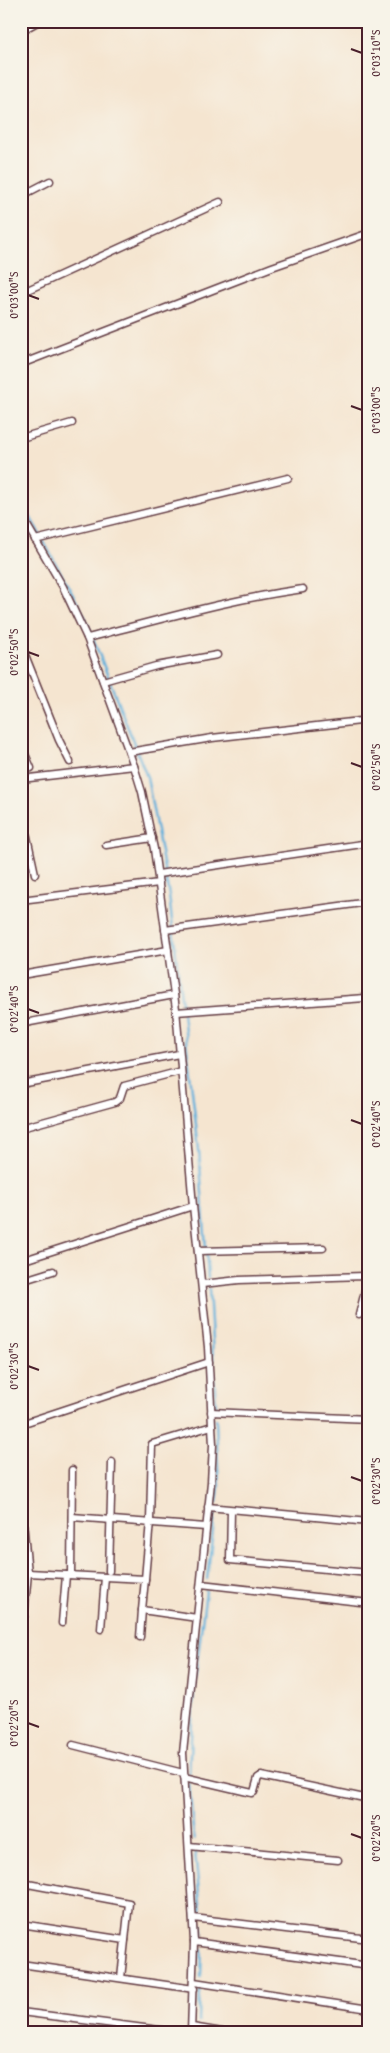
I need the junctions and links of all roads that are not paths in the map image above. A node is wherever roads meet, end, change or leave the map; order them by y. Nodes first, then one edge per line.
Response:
1 (39, 21) edge
2 (21, 31) edge
3 (50, 181) dead end
4 (21, 196) edge
5 (220, 202) dead end
6 (368, 236) edge
7 (21, 293) edge
8 (21, 364) edge
9 (72, 423) dead end
10 (21, 438) edge
11 (288, 478) dead end
12 (21, 515) edge
13 (24, 528) edge
14 (35, 540) junction
15 (304, 589) dead end
16 (87, 638) junction
17 (21, 645) edge
18 (216, 655) dead end
19 (103, 681) junction
20 (369, 720) edge
21 (21, 745) edge
22 (129, 752) junction
23 (70, 762) dead end
24 (134, 766) junction
25 (31, 768) dead end
26 (21, 779) edge
27 (21, 809) edge
28 (152, 838) junction
29 (369, 843) edge
30 (106, 845) dead end
31 (35, 874) dead end
32 (158, 874) junction
33 (159, 883) junction
34 (21, 900) edge
35 (369, 902) edge
36 (166, 930) junction
37 (168, 950) junction
38 (21, 975) edge
39 (174, 995) junction
40 (369, 1005) edge
41 (176, 1012) junction
42 (25, 1023) dead end
43 (179, 1054) junction
44 (181, 1071) junction
45 (21, 1084) edge
46 (21, 1128) edge
47 (193, 1206) junction
48 (323, 1248) dead end
49 (198, 1251) junction
50 (21, 1261) edge
51 (54, 1271) dead end
52 (21, 1281) edge
53 (202, 1284) junction
54 (366, 1294) edge
55 (359, 1315) dead end
56 (209, 1362) junction
57 (211, 1412) junction
58 (369, 1419) edge
59 (21, 1424) edge
60 (212, 1426) junction
61 (112, 1462) dead end
62 (72, 1470) dead end
63 (21, 1501) edge
64 (208, 1507) junction
65 (231, 1510) junction
66 (72, 1517) junction
67 (111, 1519) junction
68 (150, 1521) junction
69 (369, 1522) edge
70 (206, 1527) junction
71 (28, 1573) junction
72 (107, 1574) junction
73 (369, 1574) edge
74 (69, 1575) junction
75 (145, 1579) junction
76 (201, 1584) junction
77 (369, 1603) edge
78 (142, 1610) junction
79 (24, 1616) dead end
80 (197, 1618) junction
81 (62, 1623) dead end
82 (101, 1629) dead end
83 (140, 1637) dead end
84 (73, 1745) dead end
85 (183, 1775) junction
86 (369, 1799) edge
87 (189, 1846) junction
88 (338, 1860) dead end
89 (21, 1909) edge
90 (193, 1918) junction
91 (21, 1924) edge
92 (369, 1939) edge
93 (125, 1940) junction
94 (194, 1942) junction
95 (21, 1964) edge
96 (369, 1966) edge
97 (121, 1978) junction
98 (194, 1986) junction
99 (369, 2009) edge
100 (21, 2012) edge
101 (192, 2030) edge
102 (174, 2032) edge
103 (222, 2032) edge

1 - 2 street
3 - 4 street
5 - 7 street
6 - 8 street
9 - 10 street
11 - 14 street
12 - 13 street
13 - 14 street
14 - 16 street
15 - 16 street
16 - 19 street
17 - 23 street
18 - 19 street
19 - 22 street
20 - 22 street
21 - 25 street
22 - 24 street
24 - 26 street
24 - 28 street
27 - 31 street
28 - 30 street
28 - 32 street
29 - 32 street
32 - 33 street
33 - 34 street
33 - 36 street
35 - 36 street
36 - 37 street
37 - 38 street
37 - 39 street
39 - 41 street
39 - 42 street
40 - 41 street
41 - 43 street
43 - 44 street
43 - 45 street
44 - 46 street
44 - 47 street
47 - 49 street
47 - 50 street
48 - 49 street
49 - 53 street
51 - 52 street
53 - 54 street
53 - 56 street
54 - 55 street
56 - 57 street
56 - 59 street
57 - 58 street
57 - 60 street
60 - 64 street
60 - 68 street
61 - 67 street
62 - 66 street
63 - 71 street
64 - 65 street
64 - 70 street
65 - 69 street
65 - 73 street
66 - 67 street
66 - 74 street
67 - 68 street
67 - 72 street
68 - 70 street
68 - 75 street
70 - 76 street
71 - 74 street
71 - 79 street
72 - 74 street
72 - 75 street
72 - 82 street
74 - 81 street
75 - 78 street
76 - 77 street
76 - 80 street
78 - 80 street
78 - 83 street
80 - 85 street
84 - 85 street
85 - 86 street
85 - 87 street
87 - 88 street
87 - 90 street
89 - 93 street
90 - 92 street
90 - 94 street
91 - 93 street
93 - 97 street
94 - 96 street
94 - 98 street
95 - 97 street
97 - 98 street
98 - 99 street
98 - 101 street
100 - 102 street
101 - 103 street

